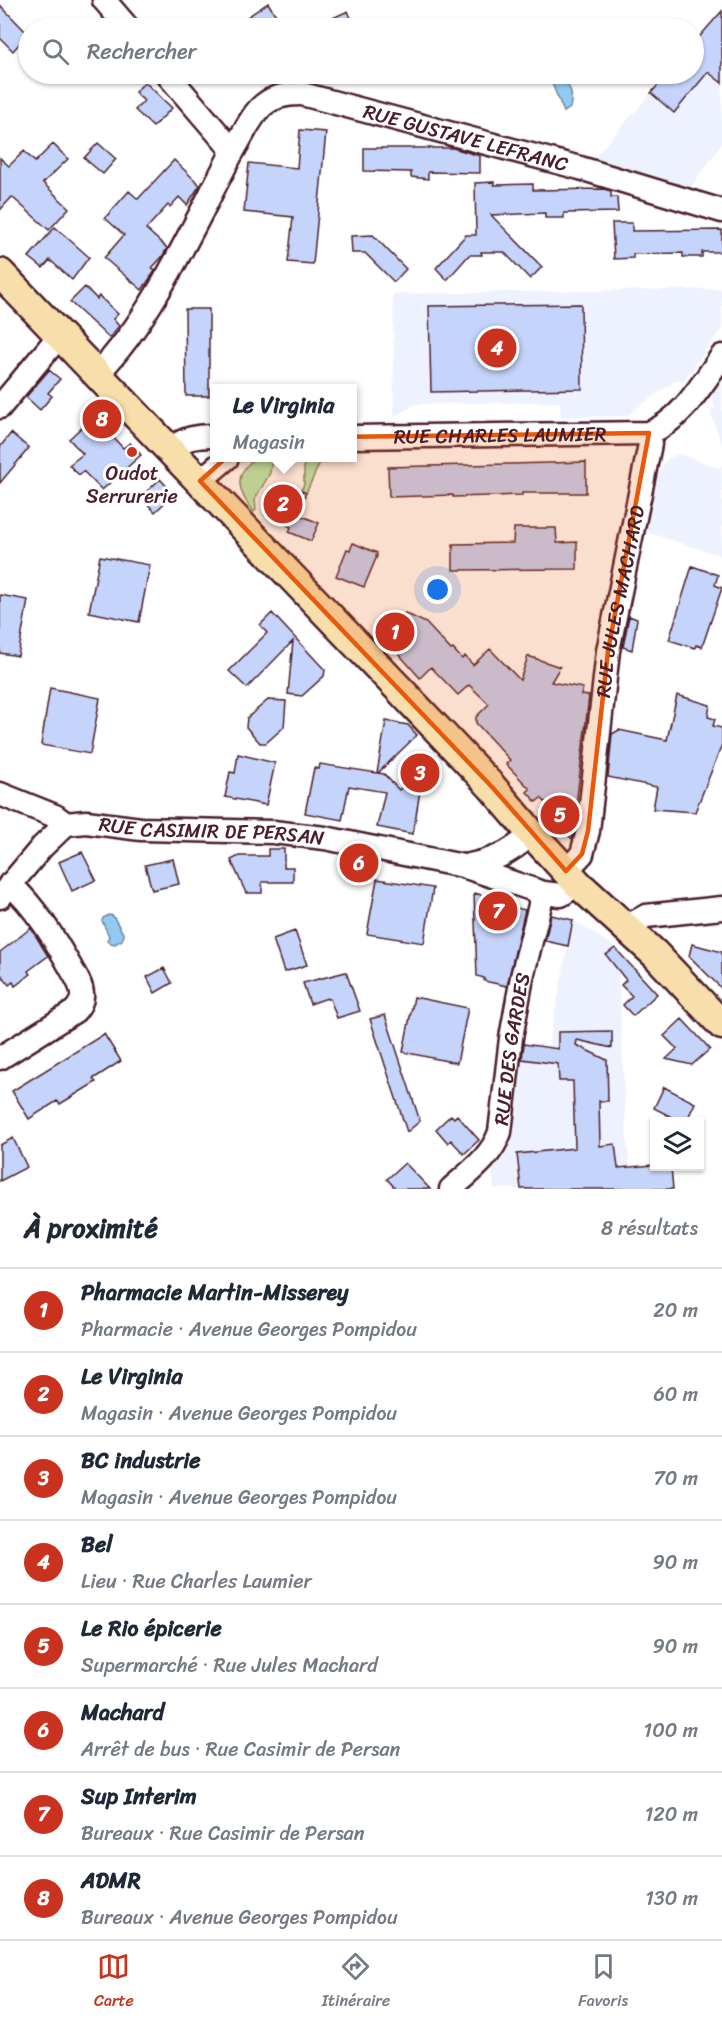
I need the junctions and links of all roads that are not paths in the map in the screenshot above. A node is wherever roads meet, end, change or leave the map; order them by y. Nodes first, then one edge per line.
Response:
1 (104, 0) edge
2 (119, 18) edge
3 (176, 84) edge
4 (233, 151) junction
5 (722, 211) edge
6 (0, 273) edge
7 (60, 335) junction
8 (722, 356) edge
9 (97, 374) junction
10 (0, 407) edge
11 (649, 433) junction
12 (210, 436) edge
13 (357, 437) edge
14 (170, 450) junction
15 (222, 462) edge
16 (200, 481) junction
17 (0, 794) edge
18 (66, 825) junction
19 (532, 834) junction
20 (463, 866) junction
21 (572, 877) junction
22 (5, 891) edge
23 (543, 892) junction
24 (722, 908) edge
25 (626, 927) junction
26 (722, 1025) edge
27 (0, 1058) edge
28 (452, 1189) edge

1 - 2 street
3 - 4 street
4 - 5 street, RUE GUSTAVE LEFRANC
4 - 9 street, RUE GUSTAVE LEFRANC
6 - 7 main road
7 - 9 main road
7 - 10 street
8 - 11 street
9 - 14 main road
11 - 13 street, RUE CHARLES LAUMIER
11 - 21 street, RUE JULES MACHARD
12 - 14 street
14 - 16 main road
15 - 16 street
16 - 19 main road
17 - 18 street
18 - 20 street, RUE CASIMIR DE PERSAN
18 - 22 street
19 - 20 street, RUE CASIMIR DE PERSAN
19 - 21 main road
20 - 23 street, RUE CASIMIR DE PERSAN
21 - 23 street, RUE CASIMIR DE PERSAN
21 - 25 main road
22 - 27 street
23 - 28 street, RUE DES GARDES
24 - 25 street
25 - 26 main road

